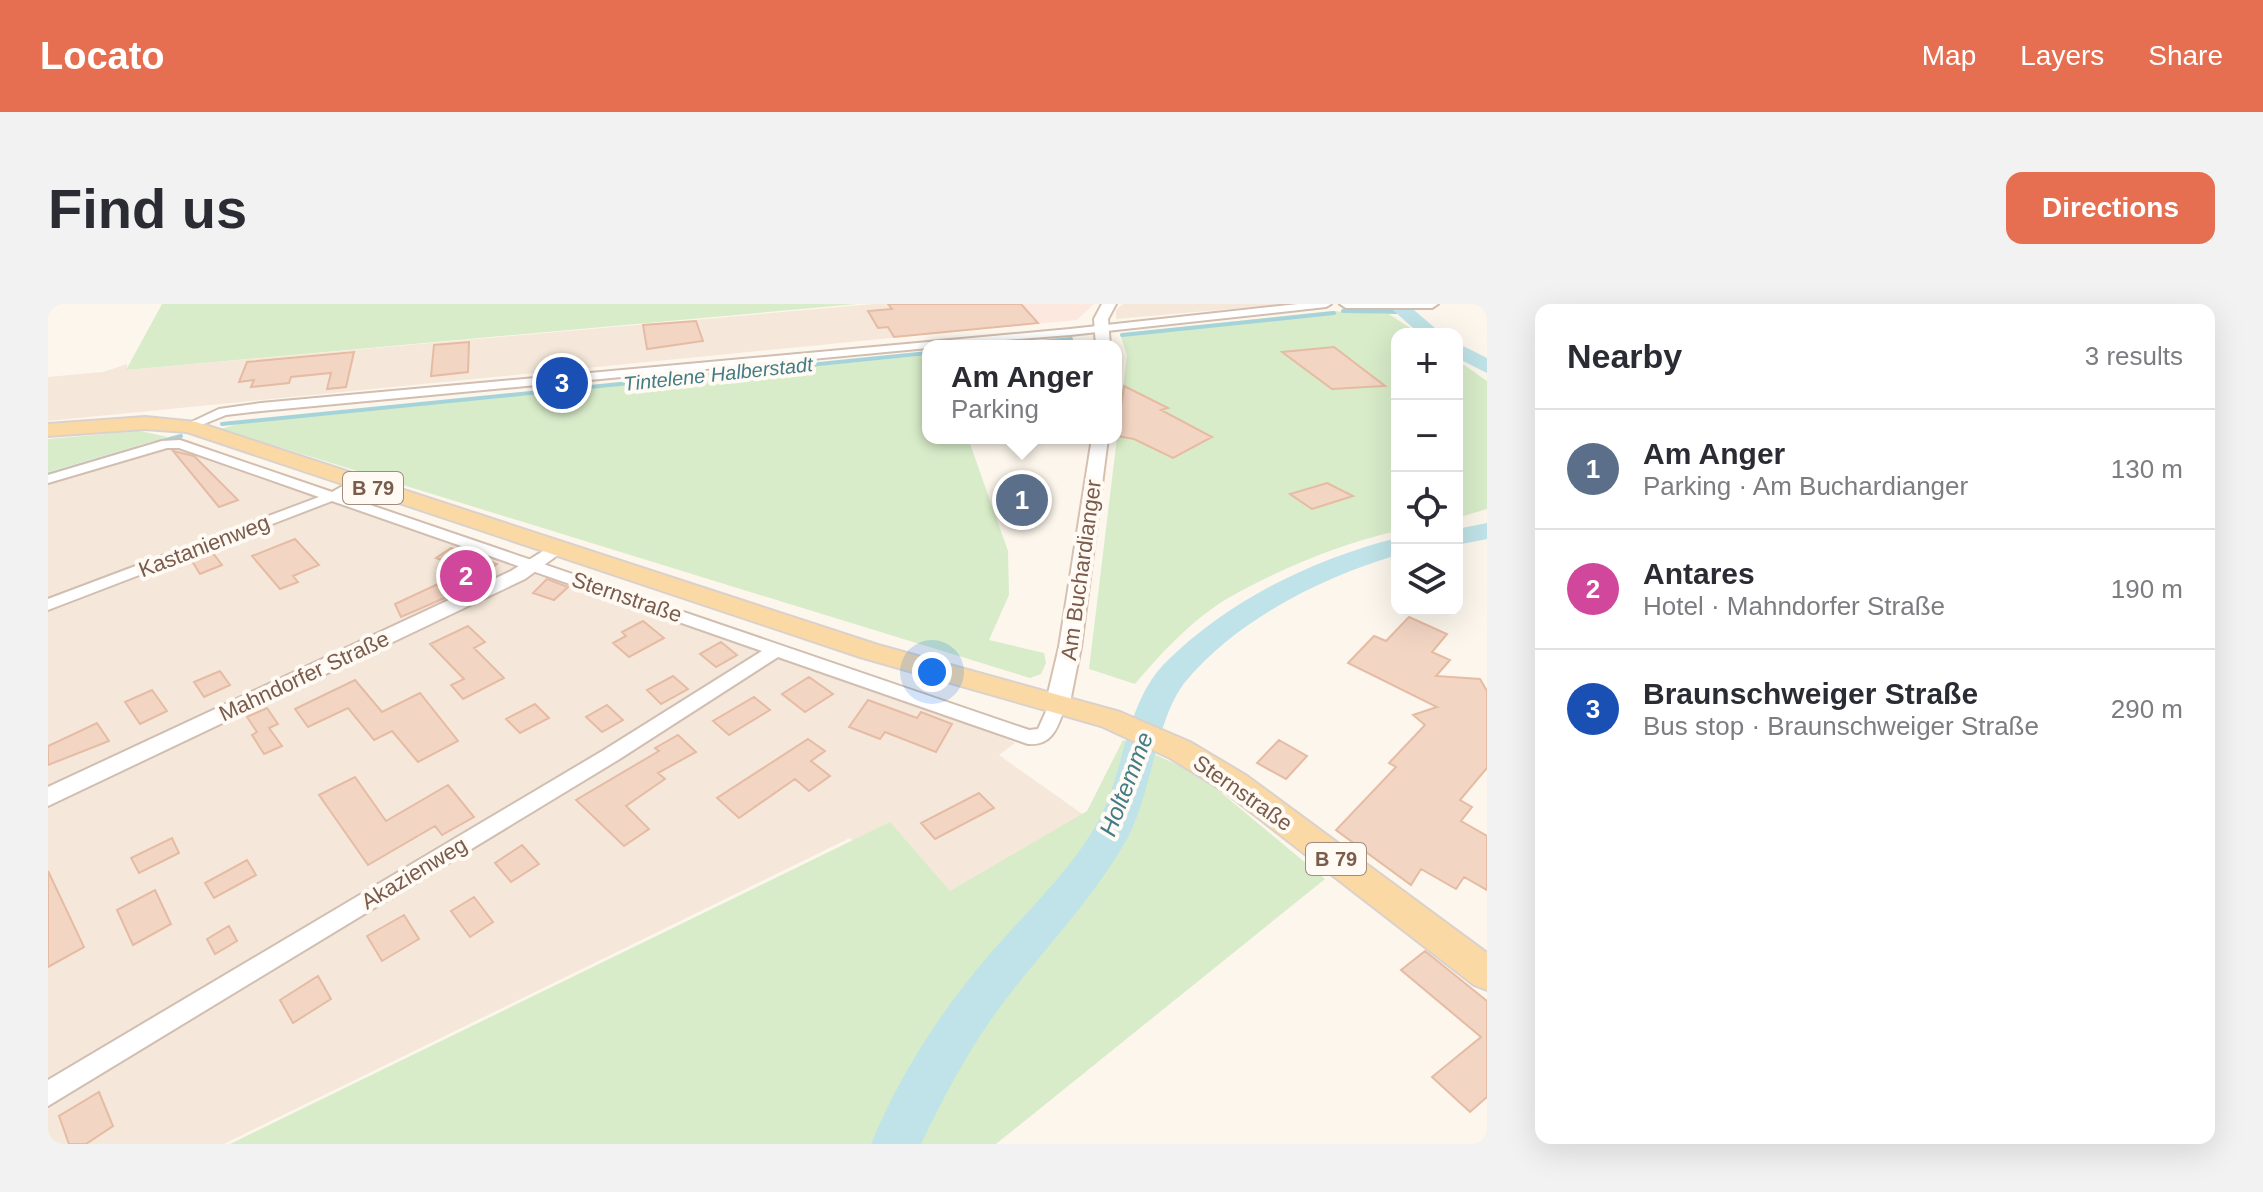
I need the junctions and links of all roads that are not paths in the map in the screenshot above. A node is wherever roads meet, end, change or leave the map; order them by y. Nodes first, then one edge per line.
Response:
1 (1109, 304) edge
2 (1326, 304) edge
3 (1346, 304) edge
4 (1432, 304) edge
5 (1383, 305) edge
6 (1414, 305) edge
7 (1100, 328) junction
8 (973, 340) edge
9 (1102, 340) edge
10 (922, 345) edge
11 (189, 426) junction
12 (48, 430) edge
13 (1099, 444) edge
14 (48, 479) edge
15 (358, 483) junction
16 (334, 496) junction
17 (556, 548) junction
18 (534, 566) junction
19 (48, 605) edge
20 (778, 649) junction
21 (1058, 702) junction
22 (48, 797) edge
23 (1487, 974) edge
24 (48, 1094) edge

1 - 7 main road
2 - 7 street
3 - 5 street
4 - 6 street
5 - 6 street
7 - 8 street
7 - 9 main road
10 - 11 street
11 - 12 main road, B 79
11 - 15 main road, Sternstraße / B 79
13 - 21 main road, Am Buchardianger
14 - 16 street, Sternstraße
15 - 16 street, Kastanienweg
15 - 17 main road, Sternstraße / B 79
16 - 18 street, Sternstraße
16 - 19 street, Kastanienweg
17 - 18 street, Mahndorfer Straße
17 - 21 main road, Sternstraße / B 79
18 - 20 street, Sternstraße
18 - 22 street, Mahndorfer Straße
20 - 21 street, Sternstraße
20 - 24 street, Akazienweg
21 - 23 main road, Sternstraße / B 79

